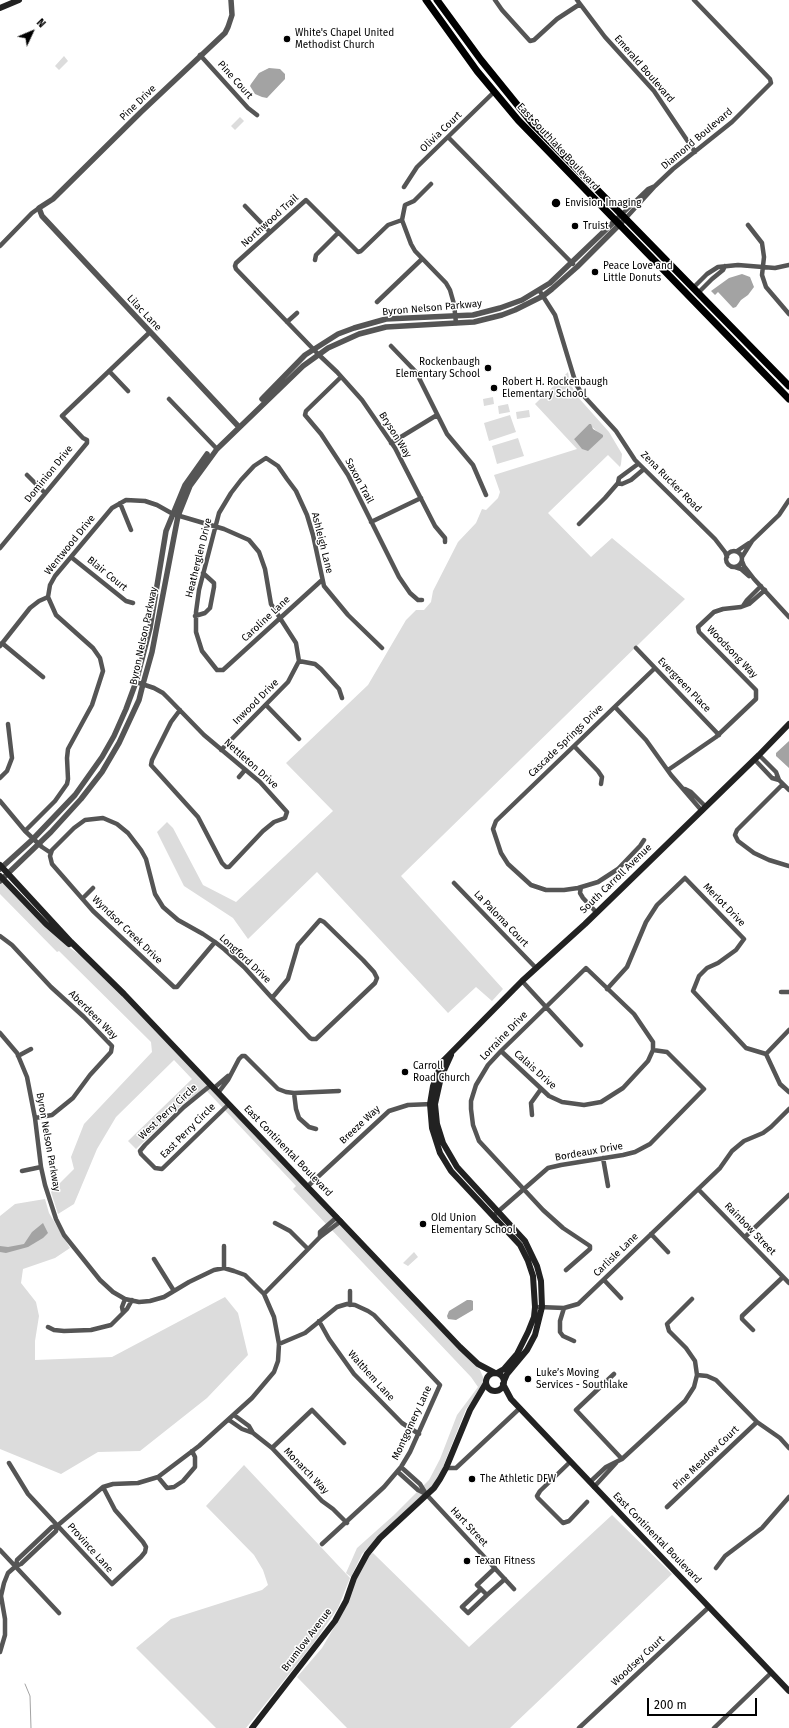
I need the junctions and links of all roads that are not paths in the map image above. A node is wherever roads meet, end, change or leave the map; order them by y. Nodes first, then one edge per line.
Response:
1 (19, 0) edge
2 (231, 0) edge
3 (426, 0) edge
4 (437, 0) edge
5 (495, 0) edge
6 (694, 0) edge
7 (579, 2) edge
8 (0, 8) edge
9 (200, 55) junction
10 (494, 92) junction
11 (521, 111) junction
12 (257, 115) dead end
13 (448, 137) junction
14 (695, 152) junction
15 (431, 184) dead end
16 (404, 187) dead end
17 (245, 206) dead end
18 (39, 208) junction
19 (623, 217) junction
20 (402, 220) junction
21 (617, 223) junction
22 (748, 225) dead end
23 (270, 232) junction
24 (338, 233) junction
25 (0, 246) edge
26 (422, 259) junction
27 (315, 260) dead end
28 (571, 262) junction
29 (789, 265) edge
30 (577, 267) junction
31 (763, 268) junction
32 (540, 290) junction
33 (695, 291) junction
34 (543, 296) junction
35 (377, 302) dead end
36 (500, 308) junction
37 (297, 312) dead end
38 (789, 314) edge
39 (502, 315) junction
40 (455, 316) junction
41 (287, 322) junction
42 (456, 323) junction
43 (150, 332) junction
44 (391, 346) dead end
45 (313, 349) junction
46 (318, 354) junction
47 (109, 371) junction
48 (341, 377) junction
49 (789, 386) edge
50 (128, 391) dead end
51 (789, 399) edge
52 (169, 400) dead end
53 (263, 400) junction
54 (437, 415) junction
55 (238, 426) junction
56 (391, 443) junction
57 (215, 448) junction
58 (266, 458) joint
59 (638, 464) junction
60 (644, 469) junction
61 (628, 473) junction
62 (27, 475) dead end
63 (631, 480) junction
64 (618, 483) junction
65 (45, 493) junction
66 (486, 495) dead end
67 (421, 498) junction
68 (789, 500) edge
69 (120, 503) junction
70 (175, 515) junction
71 (371, 522) junction
72 (579, 524) dead end
73 (215, 526) junction
74 (131, 530) dead end
75 (715, 539) junction
76 (752, 541) junction
77 (445, 542) dead end
78 (1, 545) edge
79 (734, 551) junction
80 (71, 557) junction
81 (727, 557) junction
82 (742, 559) junction
83 (735, 566) junction
84 (203, 573) junction
85 (754, 579) junction
86 (322, 580) junction
87 (763, 588) junction
88 (48, 597) junction
89 (422, 600) dead end
90 (133, 603) dead end
91 (195, 616) junction
92 (789, 617) edge
93 (280, 618) junction
94 (1, 645) edge
95 (382, 648) dead end
96 (636, 648) dead end
97 (299, 660) junction
98 (655, 668) junction
99 (222, 671) joint
100 (43, 677) dead end
101 (136, 682) junction
102 (143, 684) junction
103 (342, 698) dead end
104 (266, 705) junction
105 (614, 707) junction
106 (180, 710) junction
107 (8, 724) dead end
108 (789, 724) edge
109 (719, 735) junction
110 (298, 739) dead end
111 (574, 746) junction
112 (221, 750) junction
113 (757, 757) junction
114 (245, 770) junction
115 (668, 770) junction
116 (239, 776) dead end
117 (0, 778) edge
118 (601, 784) dead end
119 (783, 784) junction
120 (789, 790) edge
121 (0, 801) edge
122 (704, 809) junction
123 (25, 831) junction
124 (33, 839) junction
125 (644, 840) dead end
126 (38, 844) junction
127 (51, 853) junction
128 (789, 866) edge
129 (1, 867) edge
130 (8, 874) junction
131 (1, 878) edge
132 (454, 883) dead end
133 (581, 887) junction
134 (93, 888) dead end
135 (83, 898) junction
136 (596, 912) junction
137 (0, 936) edge
138 (215, 942) junction
139 (82, 953) junction
140 (536, 968) junction
141 (522, 981) junction
142 (607, 989) junction
143 (781, 992) dead end
144 (789, 992) edge
145 (272, 998) junction
146 (547, 1006) junction
147 (789, 1030) edge
148 (0, 1033) edge
149 (581, 1045) dead end
150 (31, 1049) dead end
151 (653, 1050) junction
152 (501, 1051) junction
153 (766, 1054) junction
154 (18, 1056) junction
155 (214, 1088) junction
156 (541, 1089) junction
157 (339, 1091) dead end
158 (789, 1092) edge
159 (294, 1093) junction
160 (229, 1104) junction
161 (433, 1104) junction
162 (789, 1109) edge
163 (532, 1115) dead end
164 (35, 1118) junction
165 (316, 1129) dead end
166 (141, 1154) joint
167 (603, 1158) junction
168 (41, 1167) junction
169 (22, 1171) dead end
170 (308, 1186) junction
171 (608, 1186) dead end
172 (523, 1189) junction
173 (698, 1189) junction
174 (789, 1195) edge
175 (495, 1213) junction
176 (339, 1219) junction
177 (276, 1223) dead end
178 (651, 1234) junction
179 (745, 1237) junction
180 (224, 1246) dead end
181 (308, 1250) junction
182 (668, 1252) dead end
183 (154, 1259) dead end
184 (224, 1268) junction
185 (566, 1270) dead end
186 (783, 1277) junction
187 (604, 1280) junction
188 (789, 1282) edge
189 (350, 1290) dead end
190 (174, 1291) junction
191 (264, 1294) junction
192 (621, 1298) dead end
193 (125, 1299) junction
194 (692, 1299) dead end
195 (132, 1300) junction
196 (350, 1305) junction
197 (539, 1307) junction
198 (564, 1308) junction
199 (123, 1312) junction
200 (319, 1321) junction
201 (48, 1327) dead end
202 (753, 1330) dead end
203 (574, 1341) dead end
204 (279, 1344) junction
205 (478, 1364) junction
206 (496, 1373) junction
207 (614, 1374) dead end
208 (697, 1375) junction
209 (486, 1381) junction
210 (504, 1382) junction
211 (494, 1390) junction
212 (511, 1399) junction
213 (476, 1401) junction
214 (520, 1408) junction
215 (234, 1415) junction
216 (229, 1420) junction
217 (757, 1422) junction
218 (253, 1433) junction
219 (419, 1434) junction
220 (344, 1443) dead end
221 (272, 1448) junction
222 (789, 1448) edge
223 (192, 1452) junction
224 (622, 1459) junction
225 (570, 1462) junction
226 (9, 1463) dead end
227 (401, 1467) junction
228 (446, 1468) junction
229 (398, 1472) junction
230 (158, 1477) junction
231 (592, 1485) junction
232 (103, 1487) junction
233 (426, 1494) junction
234 (789, 1497) edge
235 (587, 1502) dead end
236 (667, 1507) dead end
237 (347, 1523) junction
238 (58, 1526) junction
239 (35, 1543) junction
240 (322, 1544) dead end
241 (39, 1547) junction
242 (0, 1550) edge
243 (16, 1566) junction
244 (495, 1568) junction
245 (716, 1568) dead end
246 (505, 1579) junction
247 (481, 1589) junction
248 (514, 1589) dead end
249 (487, 1595) junction
250 (709, 1607) junction
251 (59, 1613) dead end
252 (0, 1652) edge
253 (771, 1673) junction
254 (789, 1691) edge
255 (252, 1728) edge
256 (579, 1728) edge
257 (714, 1728) edge

1 - 8 main road
2 - 9 street, Pine Drive
3 - 10 main road, East Southlake Boulevard
4 - 11 main road, East Southlake Boulevard
5 - 7 street
6 - 14 street, Diamond Boulevard
7 - 14 street, Emerald Boulevard
9 - 12 street, Pine Court
9 - 18 street, Pine Drive
10 - 11 main road
10 - 13 street, Olivia Court
10 - 21 main road, East Southlake Boulevard
11 - 19 main road, East Southlake Boulevard
13 - 16 street, Olivia Court
13 - 28 street
14 - 19 street, Diamond Boulevard
15 - 20 street
17 - 23 street
18 - 25 street
18 - 43 street, Lilac Lane
19 - 21 street, Byron Nelson Parkway
19 - 33 main road, East Southlake Boulevard
20 - 24 street, Northwood Trail
20 - 26 street
21 - 28 street, Byron Nelson Parkway
21 - 30 street, Byron Nelson Parkway
21 - 51 main road, East Southlake Boulevard
22 - 31 street
23 - 24 street, Northwood Trail
23 - 41 street, Northwood Trail
24 - 27 street
26 - 35 street
26 - 40 street
28 - 30 street
28 - 32 street, Byron Nelson Parkway
29 - 31 street
30 - 34 street, Byron Nelson Parkway
31 - 33 street
31 - 38 street
32 - 34 street, Zena Rucker Road
32 - 36 street, Byron Nelson Parkway
33 - 49 main road, East Southlake Boulevard
34 - 39 street, Byron Nelson Parkway
34 - 59 street, Zena Rucker Road
36 - 39 street
36 - 40 street, Byron Nelson Parkway
37 - 41 street
39 - 42 street, Byron Nelson Parkway
40 - 42 street
40 - 45 street, Byron Nelson Parkway
41 - 45 street, Northwood Trail
42 - 46 street, Byron Nelson Parkway
43 - 47 street, Dominion Drive
43 - 55 street, Lilac Lane
44 - 54 street
45 - 46 street, Bryson Way
45 - 53 street, Byron Nelson Parkway
46 - 48 street, Bryson Way
46 - 53 street, Byron Nelson Parkway
47 - 50 street
47 - 65 street, Dominion Drive
48 - 56 street, Bryson Way
48 - 71 street, Saxon Trail
52 - 57 street
53 - 55 street, Byron Nelson Parkway
54 - 56 street
54 - 66 street
55 - 57 street, Byron Nelson Parkway
56 - 67 street, Bryson Way
57 - 70 street, Byron Nelson Parkway
58 - 73 street, Heatherglen Drive
58 - 86 street, Ashleigh Lane
59 - 60 street, Zena Rucker Road
59 - 61 street
60 - 63 street
60 - 75 street, Zena Rucker Road
61 - 63 street
61 - 64 street
62 - 65 street
63 - 64 street
64 - 72 street
65 - 78 street, Dominion Drive
67 - 71 street
67 - 77 street, Bryson Way
68 - 76 street
69 - 70 street
69 - 74 street
69 - 80 street, Wentwood Drive
70 - 73 street
70 - 101 street, Byron Nelson Parkway
70 - 102 street, Byron Nelson Parkway
71 - 89 street, Saxon Trail
73 - 84 street, Heatherglen Drive
73 - 93 street
75 - 79 street, Zena Rucker Road
75 - 81 street, Zena Rucker Road
76 - 79 street
76 - 82 street
79 - 81 street
79 - 82 street
80 - 88 street, Wentwood Drive
80 - 90 street, Blair Court
81 - 83 street
82 - 83 street
82 - 85 street
83 - 85 street
84 - 91 street, Heatherglen Drive
84 - 91 street
85 - 87 street
86 - 93 street, Caroline Lane
86 - 95 street, Ashleigh Lane
87 - 92 street
87 - 109 street, Woodsong Way
88 - 94 street
88 - 123 street
91 - 99 street, Heatherglen Drive
93 - 97 street
93 - 99 street, Caroline Lane
94 - 100 street
96 - 98 street, Evergreen Place
97 - 103 street
97 - 104 street, Inwood Drive
98 - 105 street, Cascade Springs Drive
98 - 109 street, Evergreen Place
101 - 102 street, Nettleton Drive
101 - 124 street, Byron Nelson Parkway
102 - 106 street, Nettleton Drive
102 - 126 street, Byron Nelson Parkway
104 - 110 street
104 - 112 street, Inwood Drive
105 - 111 street, Cascade Springs Drive
105 - 115 street
106 - 112 street, Nettleton Drive
106 - 114 street, Nettleton Drive
107 - 117 street
108 - 113 main road, South Carroll Avenue
109 - 115 street, Woodsong Way
111 - 118 street
111 - 133 street, Cascade Springs Drive
112 - 114 street, Nettleton Drive
113 - 119 street
113 - 122 main road, South Carroll Avenue
114 - 116 street
115 - 122 street
119 - 120 street
119 - 128 street
121 - 123 street
122 - 136 main road, South Carroll Avenue
123 - 124 street
124 - 126 street
124 - 129 street, Byron Nelson Parkway
125 - 133 street
126 - 127 street
126 - 130 street, Byron Nelson Parkway
127 - 135 street, Wyndsor Creek Drive
127 - 138 street, Longford Drive
129 - 130 main road, East Continental Boulevard
130 - 131 street, Byron Nelson Parkway
130 - 139 main road, East Continental Boulevard
131 - 139 main road, East Continental Boulevard
132 - 140 street, La Paloma Court
133 - 136 street
134 - 135 street
135 - 138 street, Wyndsor Creek Drive
136 - 140 main road, South Carroll Avenue
137 - 164 street, Aberdeen Way
138 - 145 street, Longford Drive
139 - 155 main road, East Continental Boulevard
140 - 141 main road, South Carroll Avenue
141 - 146 street
141 - 161 main road, South Carroll Avenue
142 - 146 street, Lorraine Drive
142 - 151 street
142 - 153 street, Merlot Drive
143 - 144 street
145 - 145 street, Longford Drive
146 - 149 street
146 - 152 street, Lorraine Drive
147 - 153 street
148 - 154 street, Byron Nelson Parkway
150 - 154 street
151 - 156 street, Calais Drive
151 - 167 street, Bordeaux Drive
152 - 156 street, Calais Drive
152 - 172 street, Lorraine Drive
153 - 158 street
154 - 164 street, Byron Nelson Parkway
155 - 159 street, West Perry Circle
155 - 160 main road, East Continental Boulevard
155 - 166 street, West Perry Circle
156 - 163 street
157 - 159 street
159 - 165 street
160 - 166 street, East Perry Circle
160 - 170 main road, East Continental Boulevard
161 - 170 street, Breeze Way
161 - 175 main road, South Carroll Avenue
162 - 173 street, Carlisle Lane
164 - 168 street, Byron Nelson Parkway
167 - 171 street
167 - 172 street, Bordeaux Drive
168 - 169 street
168 - 193 street, Byron Nelson Parkway
170 - 176 main road, East Continental Boulevard
172 - 175 street, Bordeaux Drive
172 - 185 street, Lorraine Drive
173 - 178 street, Carlisle Lane
173 - 179 street, Rainbow Street
174 - 179 street
175 - 197 main road, South Carroll Avenue
176 - 181 street
176 - 205 main road, East Continental Boulevard
177 - 181 street
178 - 182 street
178 - 187 street, Carlisle Lane
179 - 186 street, Rainbow Street
180 - 184 street
181 - 191 street
183 - 190 street
184 - 190 street, Byron Nelson Parkway
184 - 191 street
186 - 188 street, Rainbow Street
186 - 202 street
187 - 192 street
187 - 198 street, Carlisle Lane
189 - 196 street
190 - 195 street, Byron Nelson Parkway
191 - 204 street
193 - 195 street, Byron Nelson Parkway
193 - 199 street
194 - 208 street
195 - 199 street
196 - 200 street
196 - 219 street, Montgomery Lane
197 - 198 street, Carlisle Lane
197 - 206 main road, South Carroll Avenue
197 - 210 main road, South Carroll Avenue
198 - 203 street
199 - 201 street
200 - 204 street
200 - 219 street, Walthem Lane
204 - 215 street
205 - 206 main road, East Continental Boulevard
205 - 209 main road, East Continental Boulevard
206 - 209 main road
206 - 210 main road
207 - 224 street
208 - 217 street
208 - 224 street
209 - 211 main road
209 - 213 main road, Brumlow Avenue
210 - 211 main road
210 - 212 main road, East Continental Boulevard
211 - 212 main road, East Continental Boulevard
211 - 213 main road, Brumlow Avenue
212 - 214 main road, East Continental Boulevard
213 - 228 main road, Brumlow Avenue
214 - 225 main road, East Continental Boulevard
214 - 228 street
215 - 216 street
215 - 218 street, Monarch Way
216 - 218 street, Monarch Way
216 - 223 street
217 - 222 street
217 - 236 street, Pine Meadow Court
218 - 221 street, Monarch Way
219 - 227 street, Montgomery Lane
220 - 221 street
221 - 237 street, Monarch Way
223 - 230 street
223 - 230 street
224 - 231 street
225 - 231 main road, East Continental Boulevard
225 - 235 street
226 - 238 street, Province Lane
227 - 229 street, Montgomery Lane
227 - 233 street
228 - 233 main road, Brumlow Avenue
229 - 233 street
229 - 237 street, Montgomery Lane
230 - 232 street
231 - 250 main road, East Continental Boulevard
232 - 238 street
232 - 238 street, Province Lane
233 - 244 street, Hart Street
233 - 255 main road, Brumlow Avenue
234 - 245 street
237 - 240 street, Montgomery Lane
238 - 239 street
238 - 241 street
239 - 241 street
239 - 243 street
241 - 243 street
242 - 243 street
243 - 251 street
243 - 252 street
244 - 246 street, Hart Street
244 - 247 street
246 - 248 street, Hart Street
246 - 249 street
247 - 249 street
247 - 249 street
250 - 253 main road, East Continental Boulevard
250 - 256 street, Woodsey Court
253 - 254 main road, East Continental Boulevard
253 - 257 street

